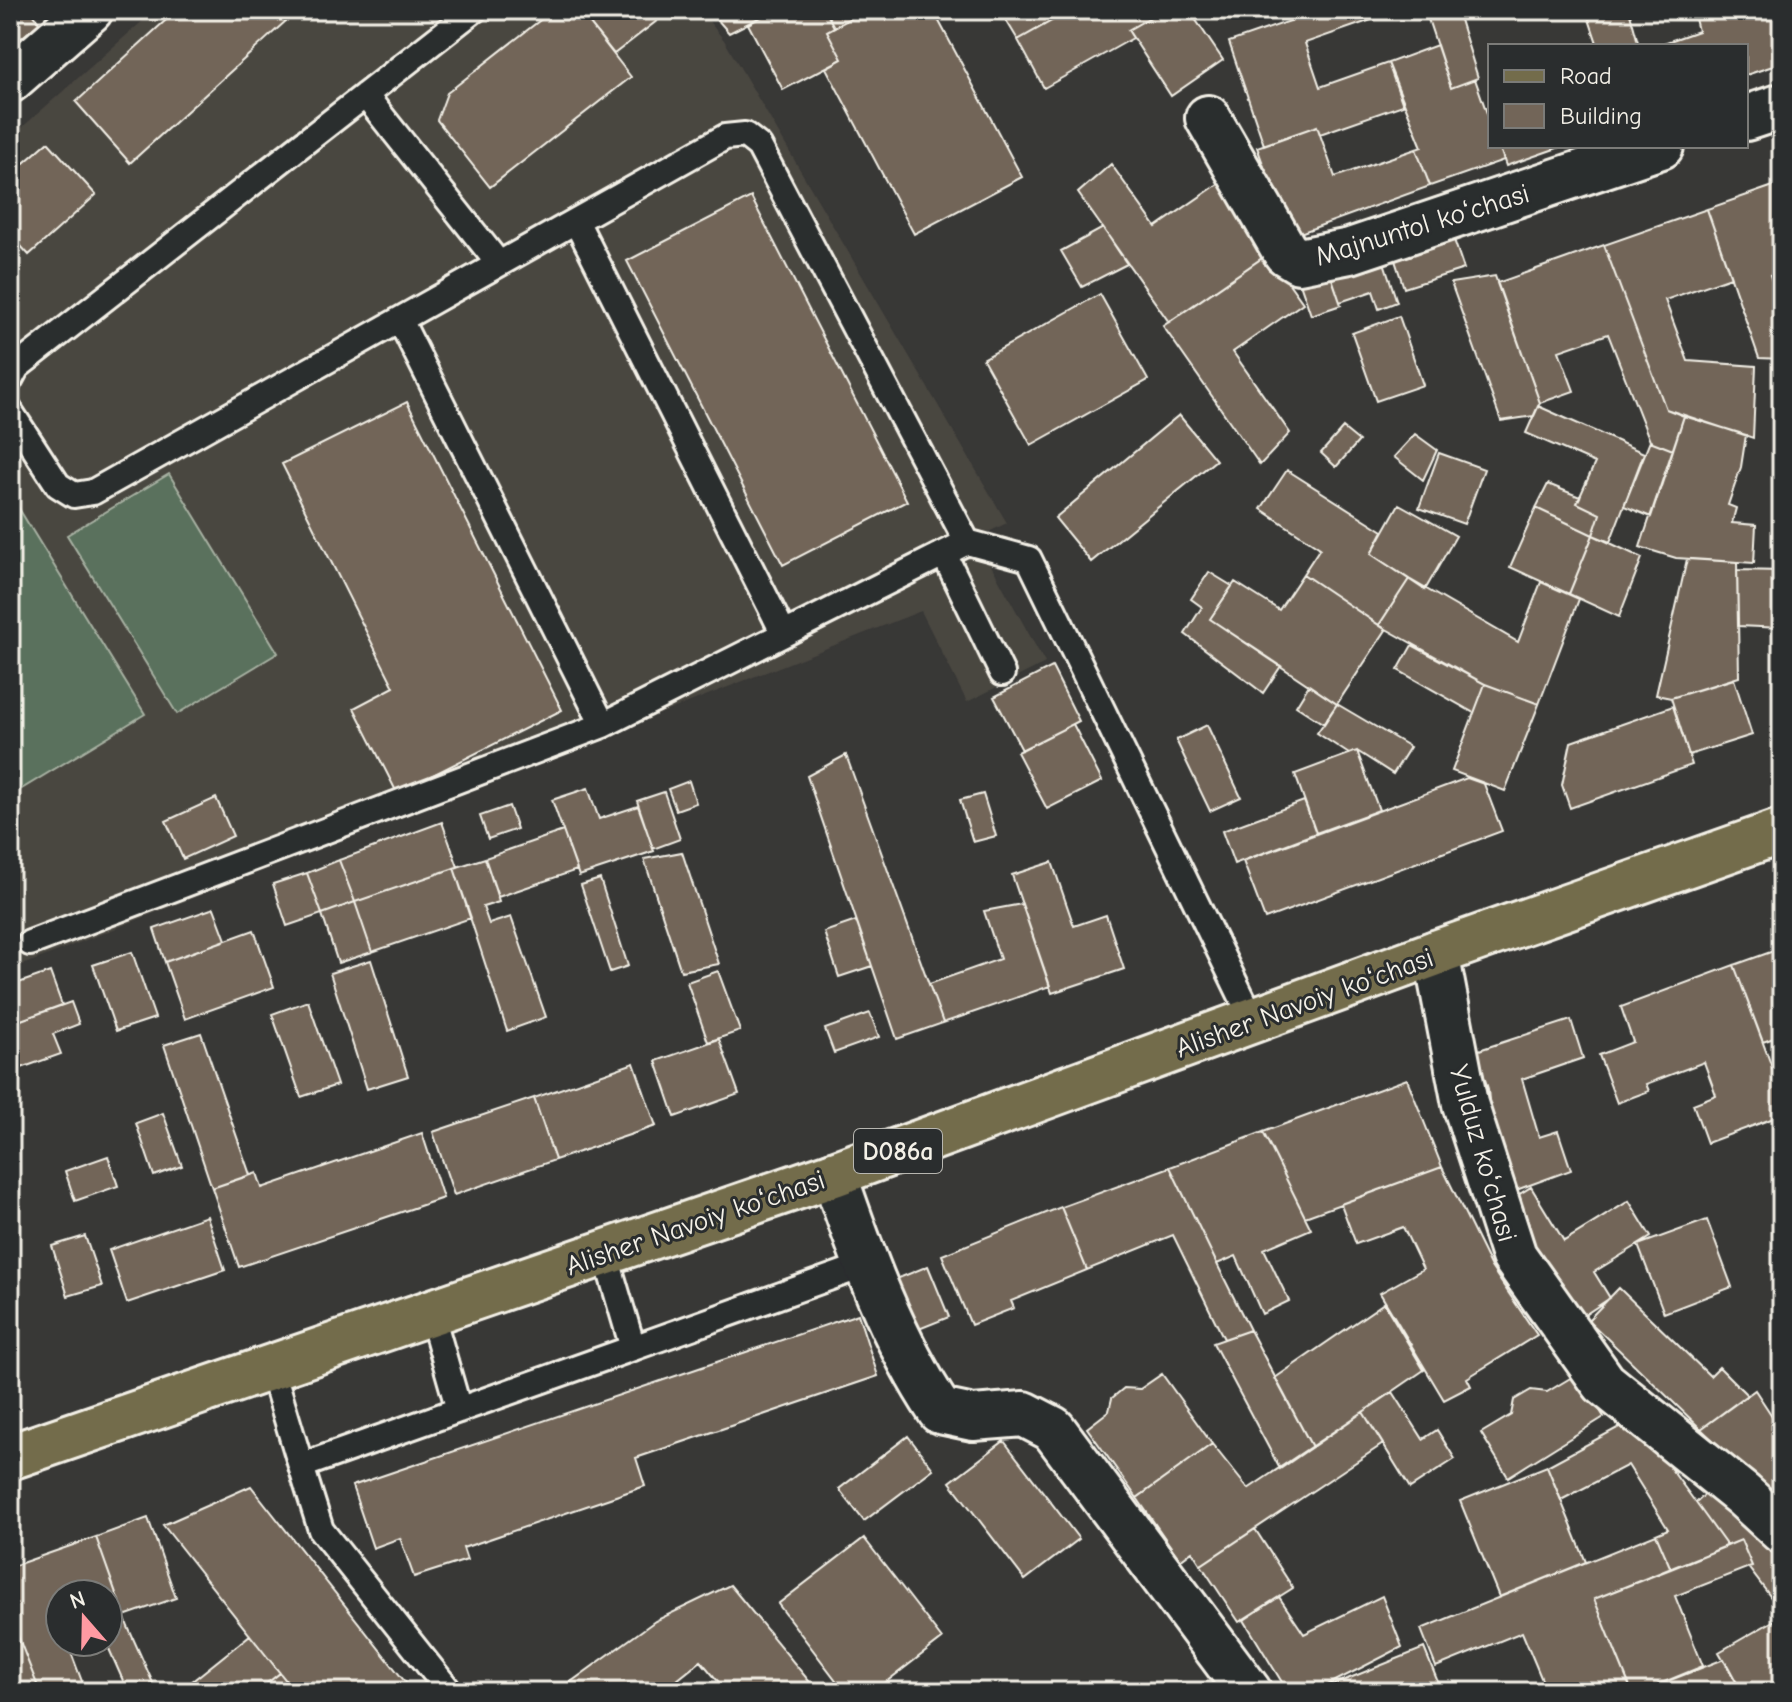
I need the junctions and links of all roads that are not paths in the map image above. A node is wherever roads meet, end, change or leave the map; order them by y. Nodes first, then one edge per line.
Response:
1 (90, 10) edge
2 (474, 10) edge
3 (10, 80) edge
4 (365, 95) junction
5 (1782, 106) edge
6 (1748, 117) edge
7 (1208, 118) dead end
8 (1655, 148) edge
9 (576, 221) junction
10 (499, 264) junction
11 (400, 320) junction
12 (10, 380) edge
13 (10, 411) edge
14 (967, 542) junction
15 (944, 554) junction
16 (784, 634) junction
17 (1002, 673) dead end
18 (603, 725) junction
19 (1782, 831) edge
20 (30, 943) dead end
21 (1436, 953) junction
22 (1253, 1020) junction
23 (834, 1174) junction
24 (605, 1253) junction
25 (865, 1265) junction
26 (431, 1312) junction
27 (633, 1348) junction
28 (271, 1366) junction
29 (459, 1410) junction
30 (10, 1457) edge
31 (301, 1466) junction
32 (1782, 1531) edge
33 (450, 1692) edge
34 (1249, 1692) edge

1 - 3 street
2 - 4 lane
4 - 10 lane
4 - 12 lane
5 - 6 street
7 - 8 street, Majnuntol koʻchasi
9 - 10 lane
9 - 14 lane
9 - 16 lane
10 - 11 lane
11 - 13 lane
11 - 18 lane
14 - 15 lane
14 - 22 lane
15 - 16 lane
15 - 17 lane
16 - 18 lane
18 - 20 lane
19 - 21 main road, Alisher Navoiy koʻchasi / D086a
21 - 22 main road, Alisher Navoiy koʻchasi / D086a
21 - 32 street, Yulduz koʻchasi
22 - 23 main road, Alisher Navoiy koʻchasi / D086a
23 - 24 main road, Alisher Navoiy koʻchasi / D086a
23 - 25 street
24 - 26 main road, Alisher Navoiy koʻchasi / D086a
24 - 27 lane
25 - 27 lane
25 - 34 street
26 - 28 main road, Alisher Navoiy koʻchasi / D086a
26 - 29 lane
27 - 29 lane
28 - 30 main road, Alisher Navoiy koʻchasi / D086a
28 - 31 lane
29 - 31 lane
31 - 33 lane

